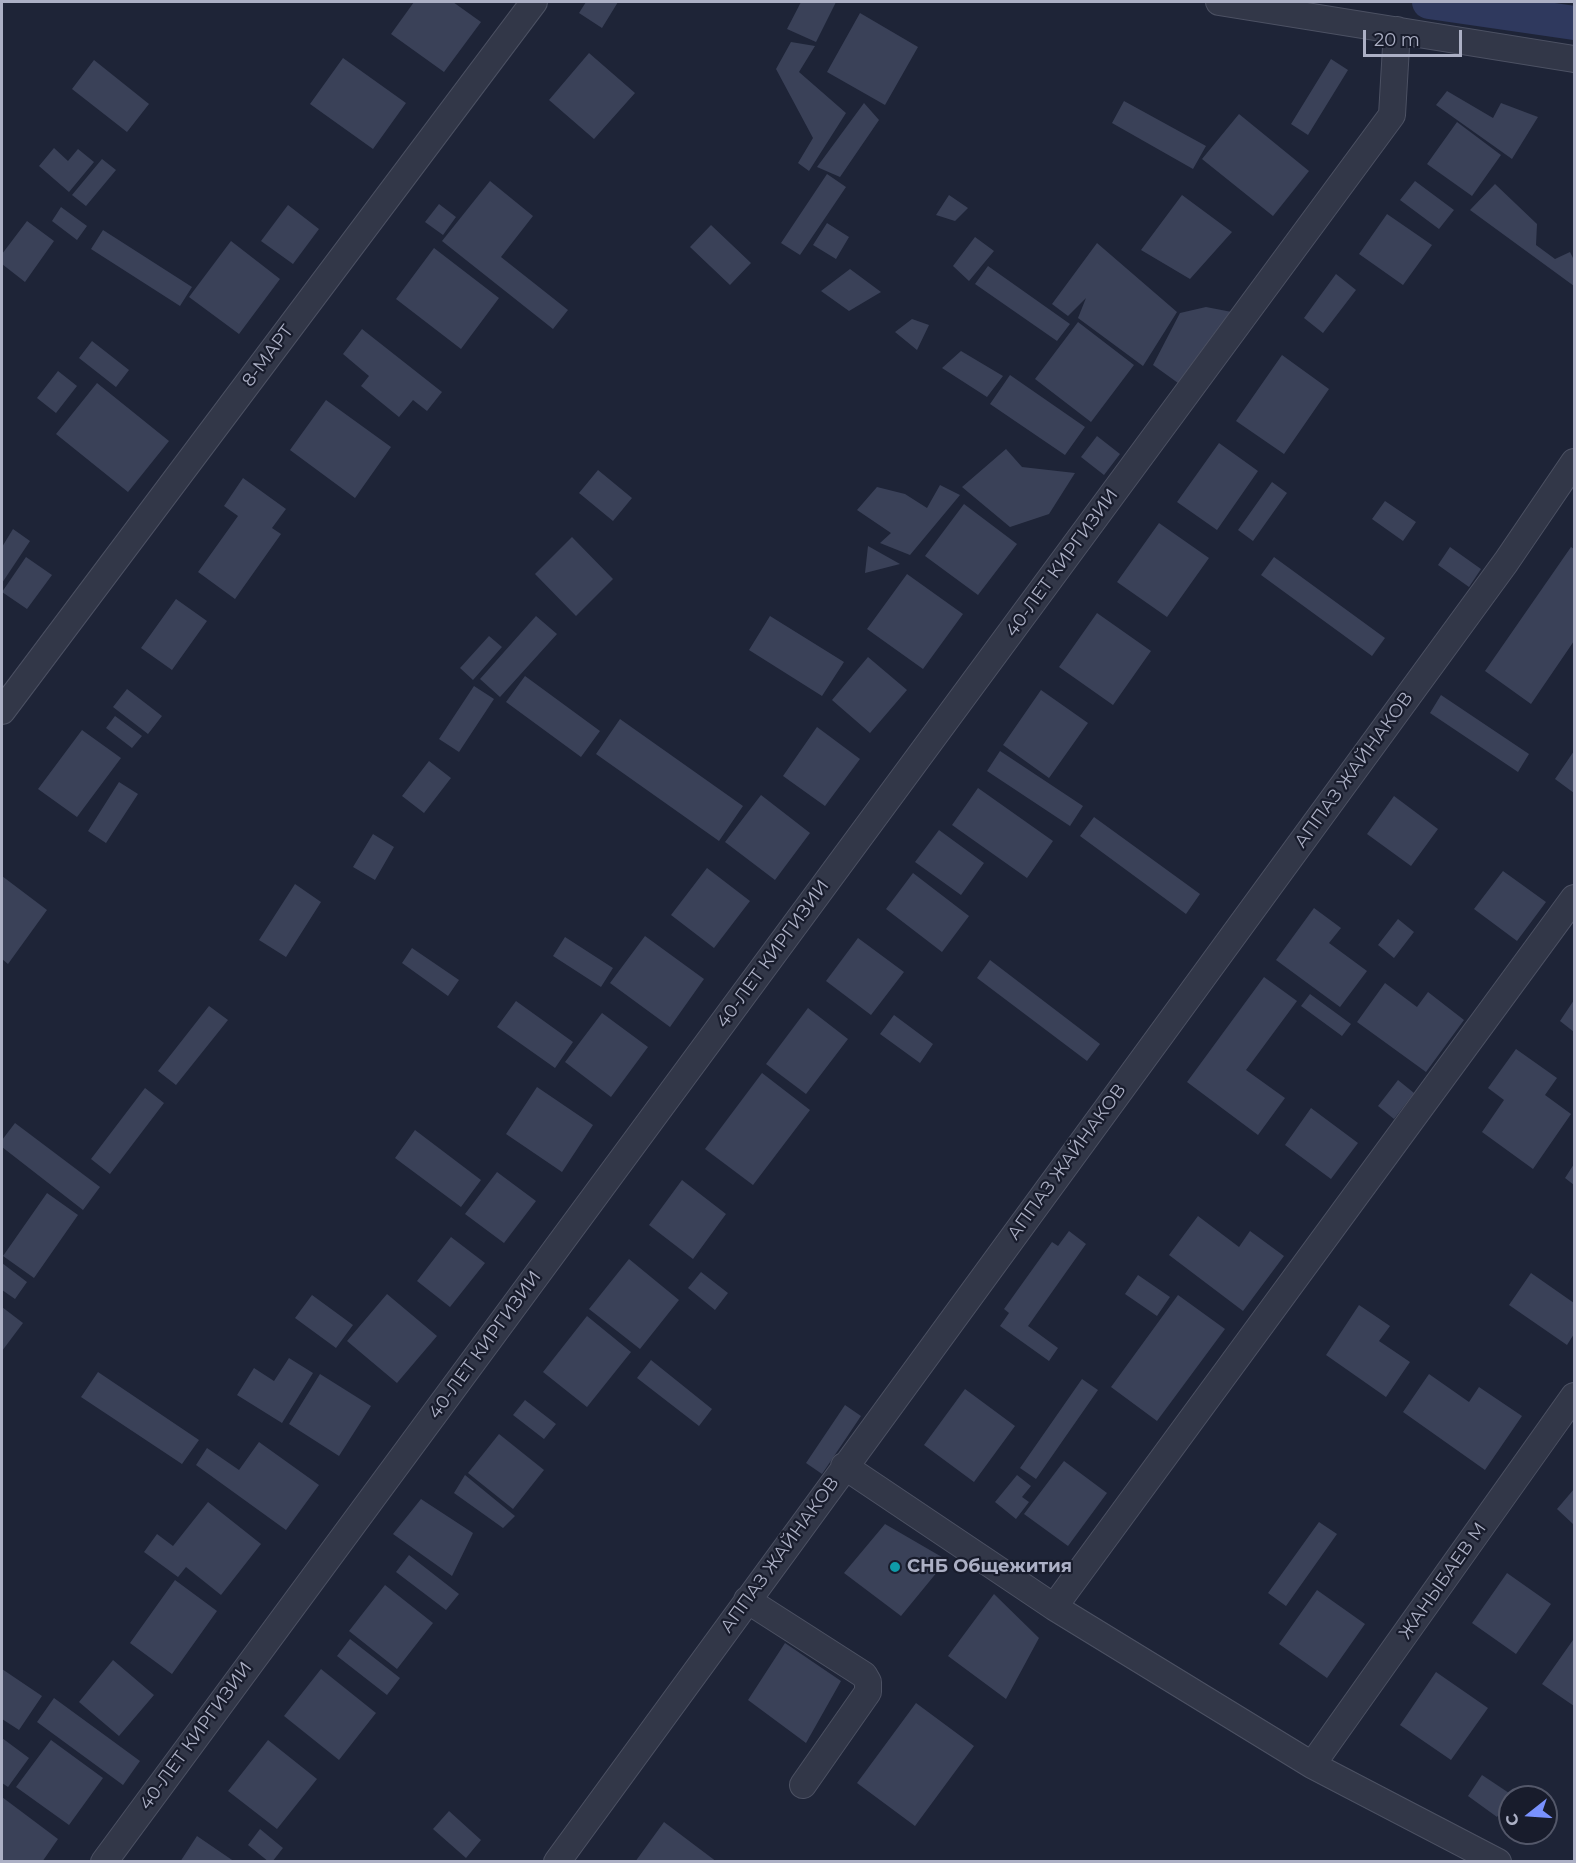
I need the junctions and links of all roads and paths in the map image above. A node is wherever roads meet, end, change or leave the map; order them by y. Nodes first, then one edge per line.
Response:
1 (534, 2) edge
2 (1219, 2) edge
3 (1396, 30) junction
4 (1575, 59) edge
5 (1575, 462) edge
6 (2, 711) edge
7 (1575, 898) edge
8 (1575, 1396) edge
9 (844, 1466) junction
10 (747, 1600) junction
11 (1054, 1606) junction
12 (1312, 1765) junction
13 (803, 1785) dead end
14 (104, 1862) edge
15 (557, 1862) edge
16 (1498, 1862) edge

1 - 6 street, 8-МАРТ
2 - 3 street
3 - 4 street
3 - 14 street, 40-ЛЕТ КИРГИЗИИ
5 - 9 street, АППАЗ ЖАЙНАКОВ
7 - 11 street
8 - 12 street, ЖАНЫБАЕВ М
9 - 10 street, АППАЗ ЖАЙНАКОВ
9 - 11 street
10 - 13 street
10 - 15 street, АППАЗ ЖАЙНАКОВ
11 - 12 street
12 - 16 street

